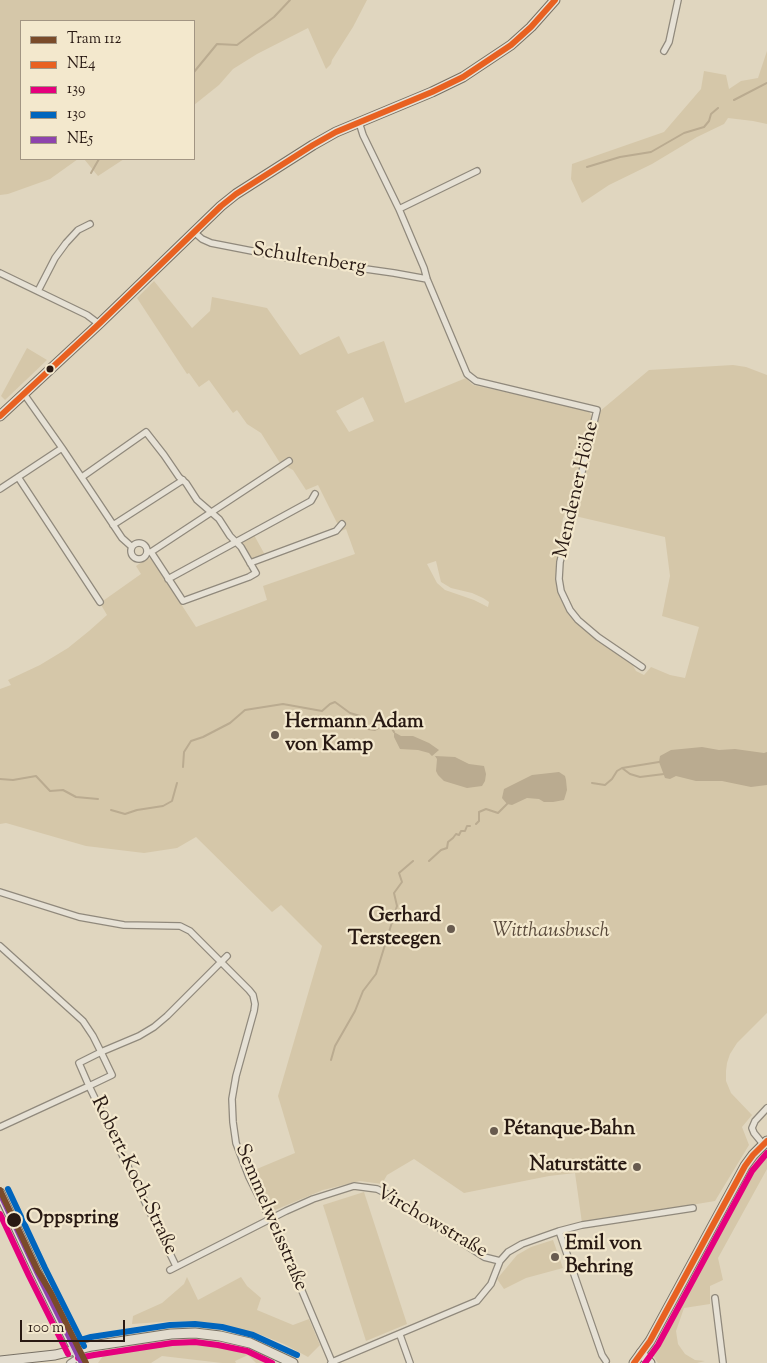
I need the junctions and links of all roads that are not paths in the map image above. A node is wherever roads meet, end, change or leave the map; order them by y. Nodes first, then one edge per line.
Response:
1 (555, 0) edge
2 (678, 0) edge
3 (664, 51) dead end
4 (360, 122) junction
5 (477, 172) dead end
6 (399, 209) junction
7 (90, 224) dead end
8 (194, 232) junction
9 (0, 273) edge
10 (427, 279) junction
11 (38, 291) junction
12 (99, 324) junction
13 (24, 394) junction
14 (0, 416) edge
15 (62, 448) junction
16 (289, 461) dead end
17 (18, 477) junction
18 (82, 477) junction
19 (183, 480) junction
20 (0, 489) edge
21 (315, 494) dead end
22 (211, 513) junction
23 (342, 524) dead end
24 (113, 525) junction
25 (236, 542) junction
26 (132, 547) junction
27 (149, 552) junction
28 (250, 562) junction
29 (168, 579) junction
30 (100, 602) dead end
31 (642, 667) dead end
32 (0, 892) edge
33 (0, 946) edge
34 (227, 956) dead end
35 (221, 962) junction
36 (101, 1052) junction
37 (89, 1086) junction
38 (767, 1108) edge
39 (0, 1127) edge
40 (765, 1143) edge
41 (0, 1193) edge
42 (694, 1208) dead end
43 (270, 1219) junction
44 (559, 1231) junction
45 (500, 1261) junction
46 (173, 1268) joint
47 (715, 1298) dead end
48 (400, 1335) junction
49 (641, 1353) junction
50 (79, 1357) edge
51 (0, 1361) edge
52 (606, 1361) dead end
53 (70, 1363) edge
54 (293, 1363) edge
55 (332, 1363) edge
56 (410, 1363) edge
57 (634, 1363) edge
58 (650, 1363) edge
59 (723, 1363) edge

1 - 4 street
2 - 3 street
4 - 6 street, Mendener Höhe
4 - 8 street
5 - 6 street
6 - 10 street, Mendener Höhe
7 - 11 street
8 - 10 street, Schultenberg
8 - 12 street
9 - 11 street
10 - 31 street, Mendener Höhe
11 - 12 street
12 - 13 street
13 - 14 street
13 - 15 street
15 - 17 street
15 - 18 street
16 - 22 street
17 - 20 street
17 - 30 street
18 - 19 street
18 - 24 street
19 - 22 street
19 - 24 street
21 - 25 street
22 - 25 street
22 - 27 street
23 - 28 street
24 - 26 street
25 - 28 street
25 - 29 street
26 - 27 street
26 - 27 street
27 - 29 street
28 - 29 street
32 - 35 street, Semmelweisstraße
33 - 36 street, Robert-Koch-Straße
34 - 35 street
35 - 36 street
35 - 43 street, Semmelweisstraße
36 - 37 street, Robert-Koch-Straße
36 - 37 street, Robert-Koch-Straße
37 - 39 street
37 - 46 street, Robert-Koch-Straße
38 - 40 street
40 - 49 main road
41 - 50 street
42 - 44 street
43 - 45 street, Virchowstraße
43 - 46 street, Virchowstraße
43 - 55 street, Semmelweisstraße
44 - 45 street
44 - 52 street
45 - 48 street
47 - 59 street
48 - 55 street
48 - 56 street
49 - 57 main road
49 - 58 street
50 - 51 main road
50 - 53 street
50 - 54 main road

